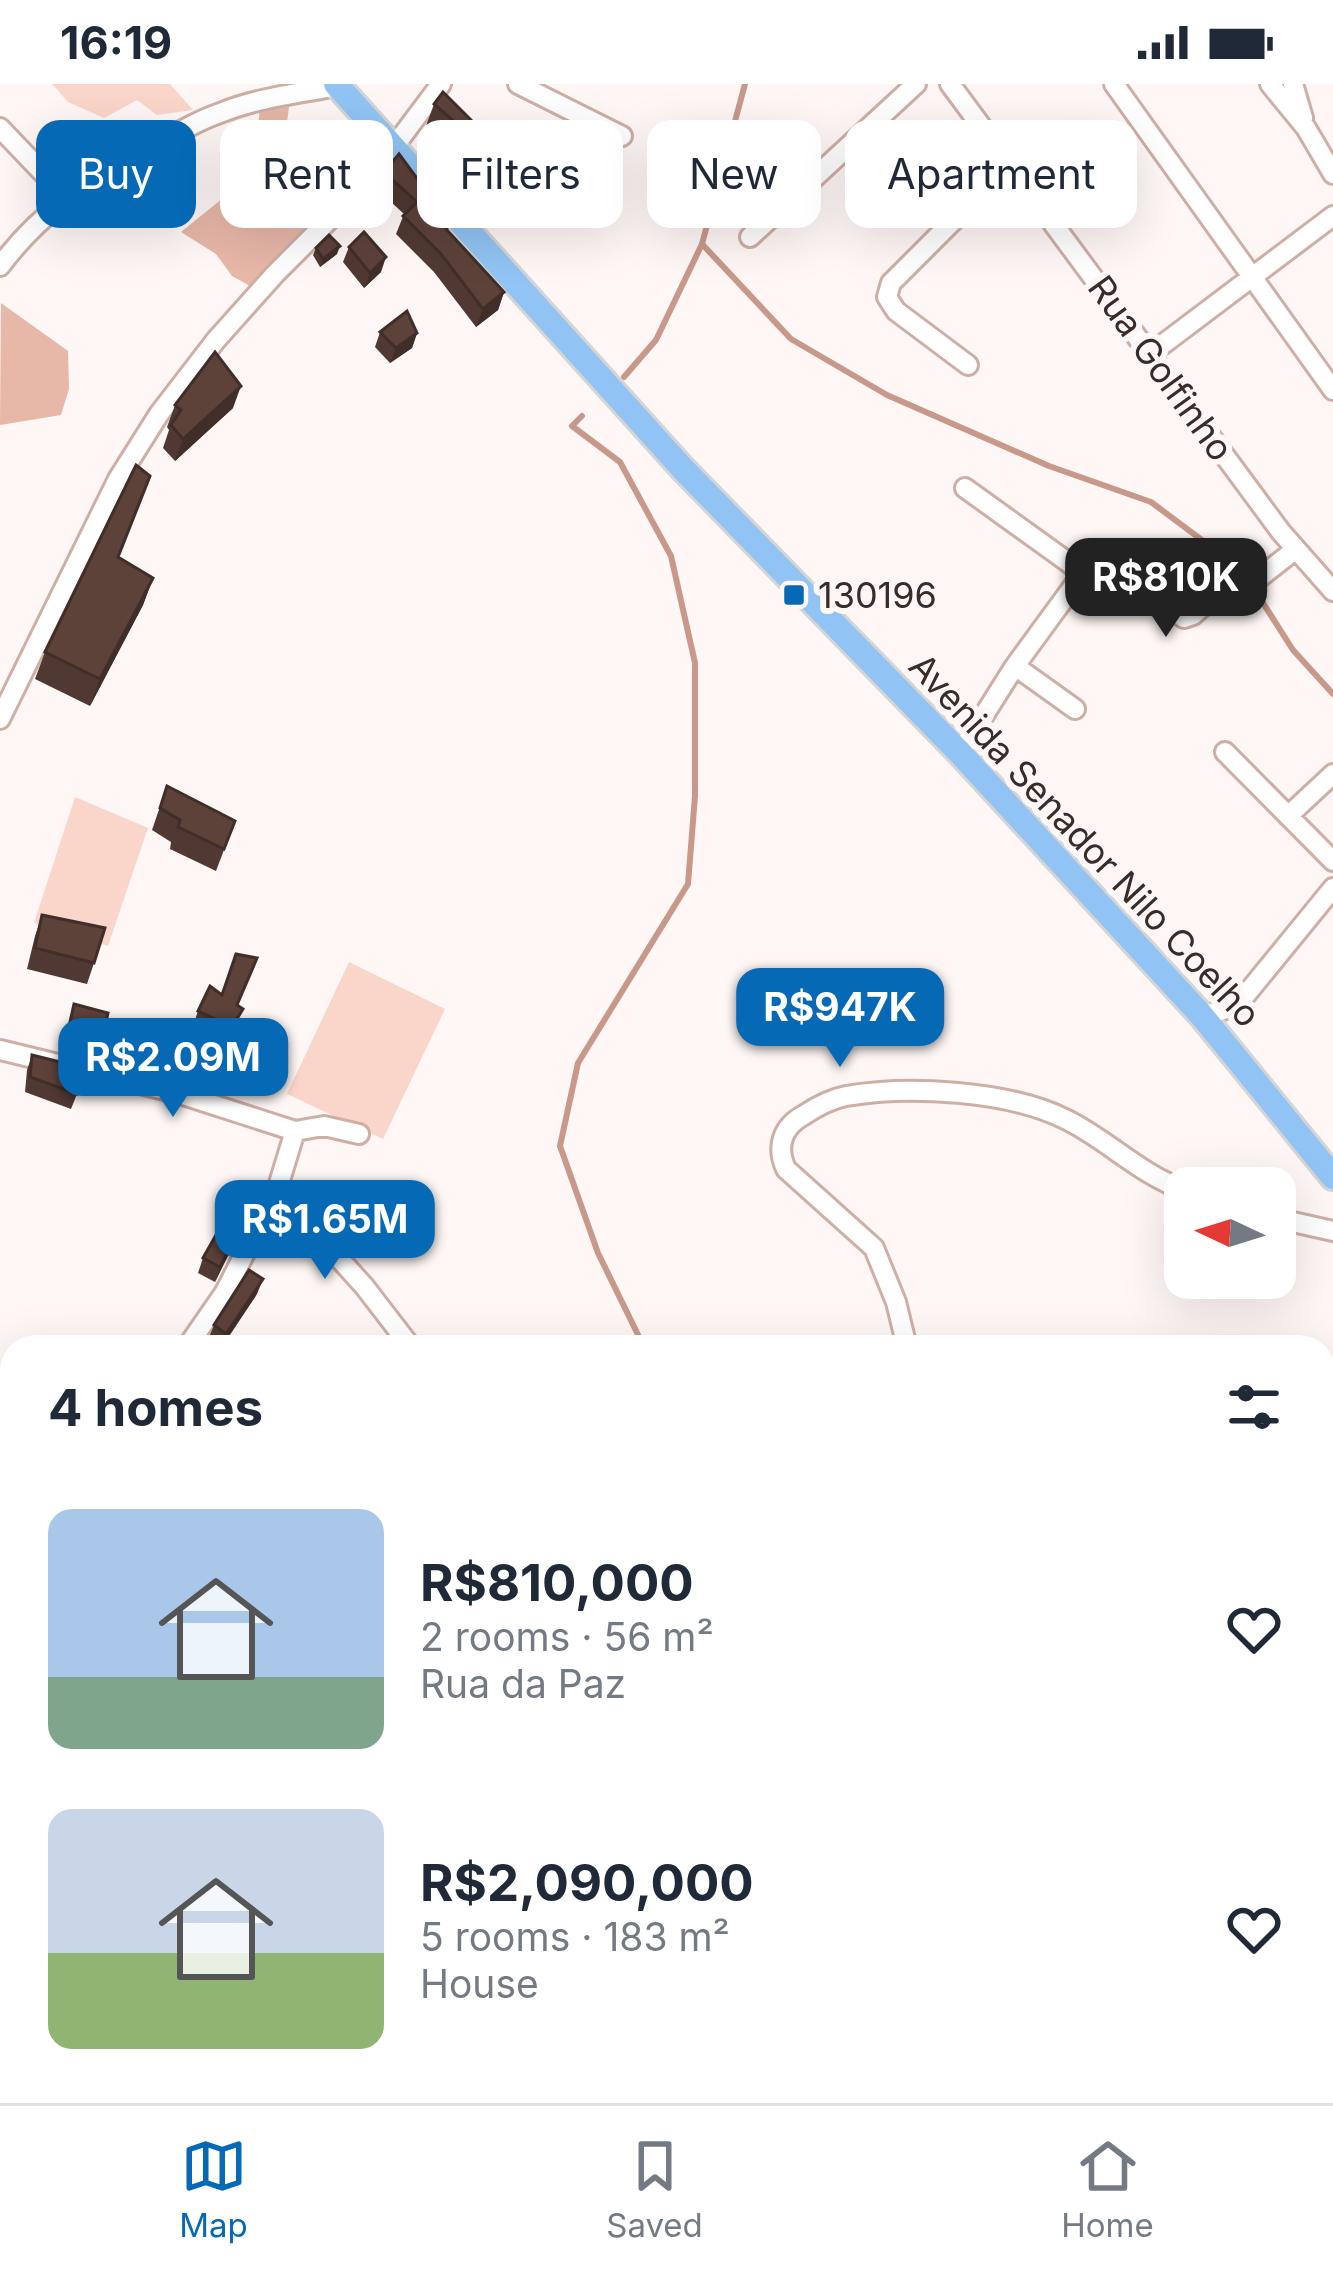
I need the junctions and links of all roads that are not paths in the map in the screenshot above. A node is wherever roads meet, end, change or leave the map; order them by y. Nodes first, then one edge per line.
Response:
1 (441, 84) edge
2 (518, 84) edge
3 (916, 84) edge
4 (950, 84) edge
5 (1114, 84) edge
6 (1270, 84) edge
7 (1293, 84) edge
8 (337, 85) edge
9 (273, 90) edge
10 (368, 120) edge
11 (590, 120) edge
12 (976, 120) edge
13 (196, 124) edge
14 (0, 128) edge
15 (1306, 128) junction
16 (393, 147) edge
17 (393, 149) edge
18 (36, 166) edge
19 (1333, 174) edge
20 (1333, 216) edge
21 (36, 224) edge
22 (321, 228) edge
23 (944, 228) edge
24 (1056, 228) edge
25 (750, 237) dead end
26 (0, 266) edge
27 (1251, 275) junction
28 (1150, 354) junction
29 (968, 365) dead end
30 (1333, 390) edge
31 (965, 488) dead end
32 (1296, 549) junction
33 (1083, 573) junction
34 (1333, 591) edge
35 (1016, 665) junction
36 (1075, 709) dead end
37 (0, 719) edge
38 (1225, 752) dead end
39 (960, 753) junction
40 (1333, 773) edge
41 (1288, 816) junction
42 (1333, 861) edge
43 (1333, 888) edge
44 (1202, 1016) junction
45 (0, 1050) edge
46 (295, 1131) junction
47 (359, 1134) dead end
48 (1333, 1177) edge
49 (1164, 1179) edge
50 (278, 1190) junction
51 (1296, 1223) edge
52 (1333, 1231) edge
53 (195, 1335) edge
54 (402, 1335) edge
55 (904, 1335) edge

1 - 16 street
2 - 11 street
3 - 25 street
4 - 12 street, Rua Golfinho
5 - 27 street
6 - 15 street
7 - 15 street
8 - 9 street
8 - 10 main road, Avenida Senador Nilo Coelho
9 - 13 street
14 - 18 street
15 - 19 street
17 - 39 main road, Avenida Senador Nilo Coelho
20 - 27 street
21 - 26 street
22 - 37 street
23 - 29 street
24 - 28 street, Rua Golfinho
27 - 28 street
27 - 30 street
28 - 32 street, Rua Golfinho
31 - 33 street
32 - 33 street
32 - 34 street, Rua Golfinho
33 - 35 street
35 - 36 street
35 - 39 street
38 - 41 street
39 - 44 main road, Avenida Senador Nilo Coelho
40 - 41 street
41 - 42 street
43 - 44 street
44 - 48 main road, Avenida Senador Nilo Coelho
45 - 46 street
46 - 47 street
46 - 50 street
49 - 55 street
50 - 53 street
50 - 54 street
51 - 52 street

